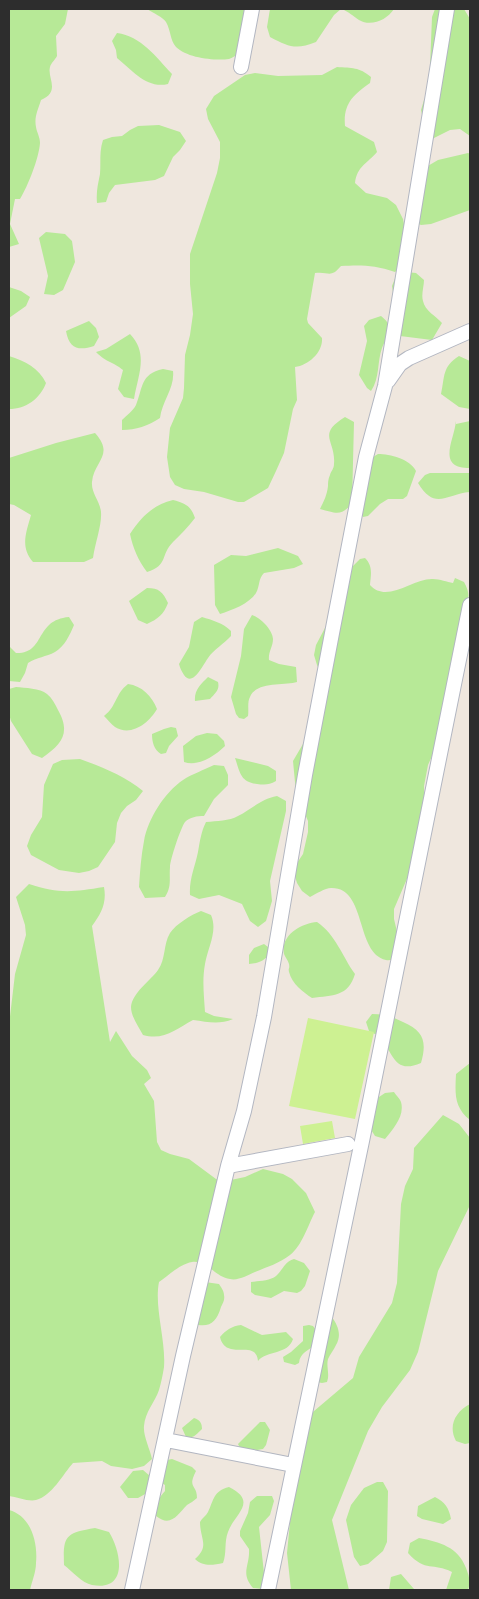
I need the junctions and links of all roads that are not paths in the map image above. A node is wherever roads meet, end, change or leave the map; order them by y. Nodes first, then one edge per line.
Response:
1 (252, 9) edge
2 (447, 9) edge
3 (241, 67) dead end
4 (470, 331) edge
5 (385, 386) junction
6 (470, 605) edge
7 (348, 1144) dead end
8 (228, 1166) junction
9 (166, 1440) junction
10 (293, 1465) junction
11 (132, 1590) edge
12 (268, 1590) edge

1 - 3 street
2 - 5 street
4 - 5 street
5 - 8 street
6 - 10 street
7 - 8 street
8 - 9 street
9 - 10 street
9 - 11 street
10 - 12 street

